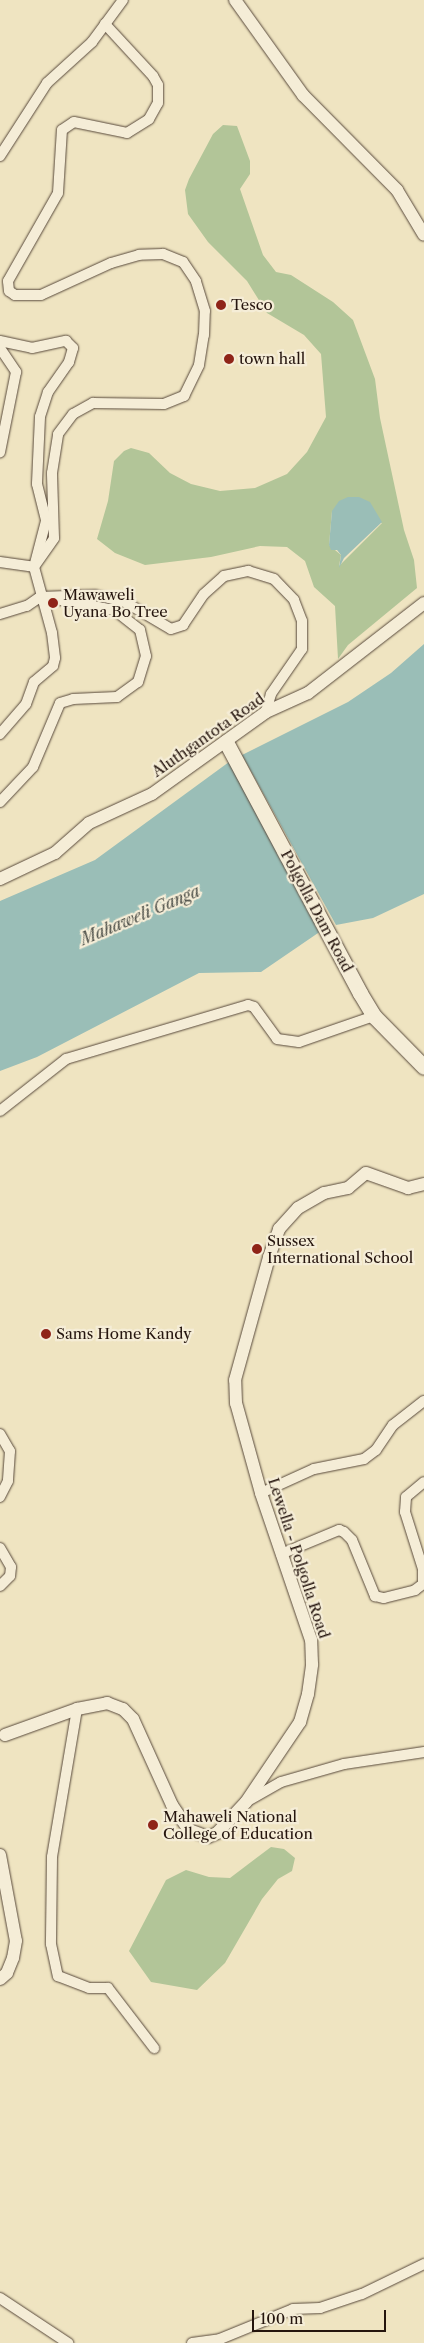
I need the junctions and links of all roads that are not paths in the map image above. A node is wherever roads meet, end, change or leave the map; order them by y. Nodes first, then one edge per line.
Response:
1 (123, 0) edge
2 (235, 0) edge
3 (105, 24) junction
4 (0, 156) edge
5 (424, 235) edge
6 (0, 341) edge
7 (0, 348) edge
8 (0, 452) edge
9 (0, 562) edge
10 (34, 567) junction
11 (40, 597) junction
12 (424, 602) edge
13 (0, 614) edge
14 (266, 712) junction
15 (0, 734) edge
16 (230, 749) junction
17 (0, 802) edge
18 (0, 879) edge
19 (374, 1016) junction
20 (424, 1067) edge
21 (0, 1111) edge
22 (424, 1184) edge
23 (424, 1401) edge
24 (0, 1434) edge
25 (424, 1482) edge
26 (261, 1493) junction
27 (0, 1496) edge
28 (0, 1548) edge
29 (281, 1554) junction
30 (423, 1584) edge
31 (0, 1586) edge
32 (77, 1709) junction
33 (2, 1736) edge
34 (424, 1752) edge
35 (246, 1802) junction
36 (0, 1855) edge
37 (0, 1979) edge
38 (154, 2048) dead end
39 (424, 2264) edge
40 (0, 2298) edge
41 (68, 2343) edge
42 (192, 2343) edge

1 - 3 street
2 - 5 street
3 - 4 street
3 - 10 street
6 - 10 street
7 - 8 street
9 - 10 street
10 - 11 street
11 - 13 street
11 - 14 street
11 - 15 street
11 - 17 street
12 - 14 street, Aluthgantota Road
14 - 16 street, Aluthgantota Road
16 - 18 street, Aluthgantota Road
16 - 19 main road, Polgolla Dam Road
19 - 20 main road, Polgolla Dam Road
19 - 21 street
22 - 26 street, Lewella - Polgolla Road
23 - 26 street
24 - 27 street
25 - 30 street
26 - 29 street, Lewella - Polgolla Road
28 - 31 street
29 - 30 street
29 - 35 street, Lewella - Polgolla Road
32 - 33 street, Lewella - Polgolla Road
32 - 35 street, Lewella - Polgolla Road
32 - 38 street
34 - 35 street
36 - 37 street
39 - 42 street
40 - 41 street

